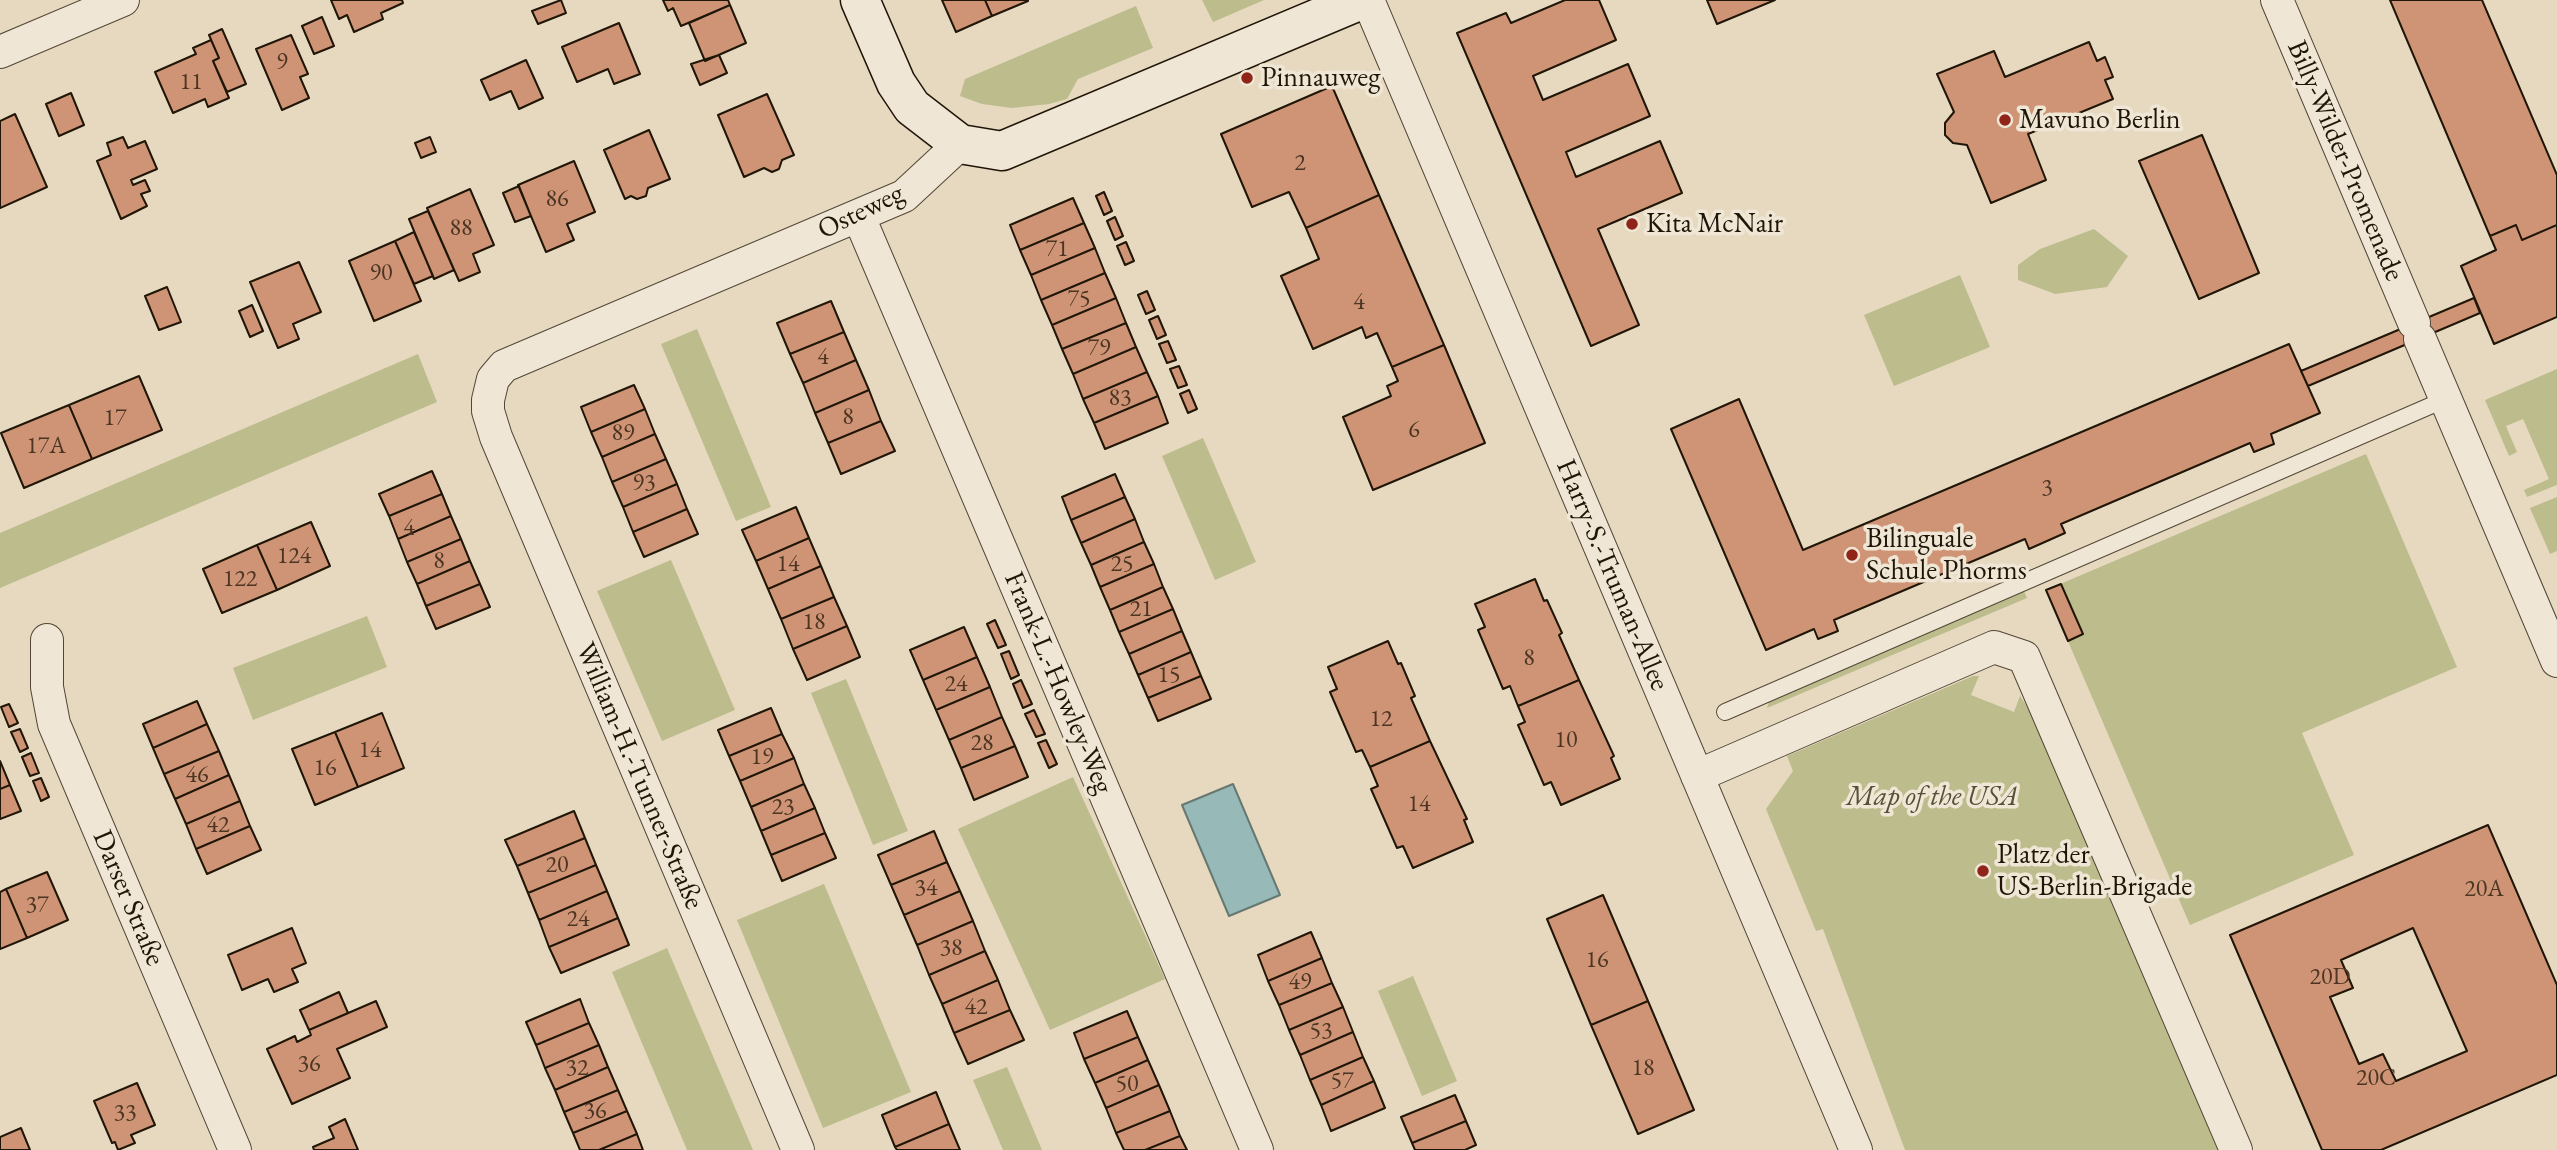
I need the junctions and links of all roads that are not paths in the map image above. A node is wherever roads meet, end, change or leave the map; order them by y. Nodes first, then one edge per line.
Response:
1 (123, 0) edge
2 (860, 0) edge
3 (1361, 0) edge
4 (1368, 0) edge
5 (2277, 0) edge
6 (0, 52) edge
7 (960, 144) junction
8 (859, 217) junction
9 (2446, 399) junction
10 (488, 400) joint
11 (47, 640) dead end
12 (2557, 661) edge
13 (1725, 712) dead end
14 (1697, 776) junction
15 (236, 1150) edge
16 (798, 1150) edge
17 (1257, 1150) edge
18 (1856, 1150) edge
19 (2236, 1150) edge

1 - 6 street
2 - 7 street
3 - 7 street
4 - 14 street, Harry-S.-Truman-Allee
5 - 9 street, Billy-Wilder-Promenade
7 - 8 street, Osteweg
8 - 10 street, Osteweg
8 - 17 street, Frank-L.-Howley-Weg
9 - 12 street, Billy-Wilder-Promenade
9 - 13 lane
10 - 16 street, William-H.-Tunner-Straße
11 - 15 street, Darser Straße
14 - 18 street, Harry-S.-Truman-Allee
14 - 19 street

